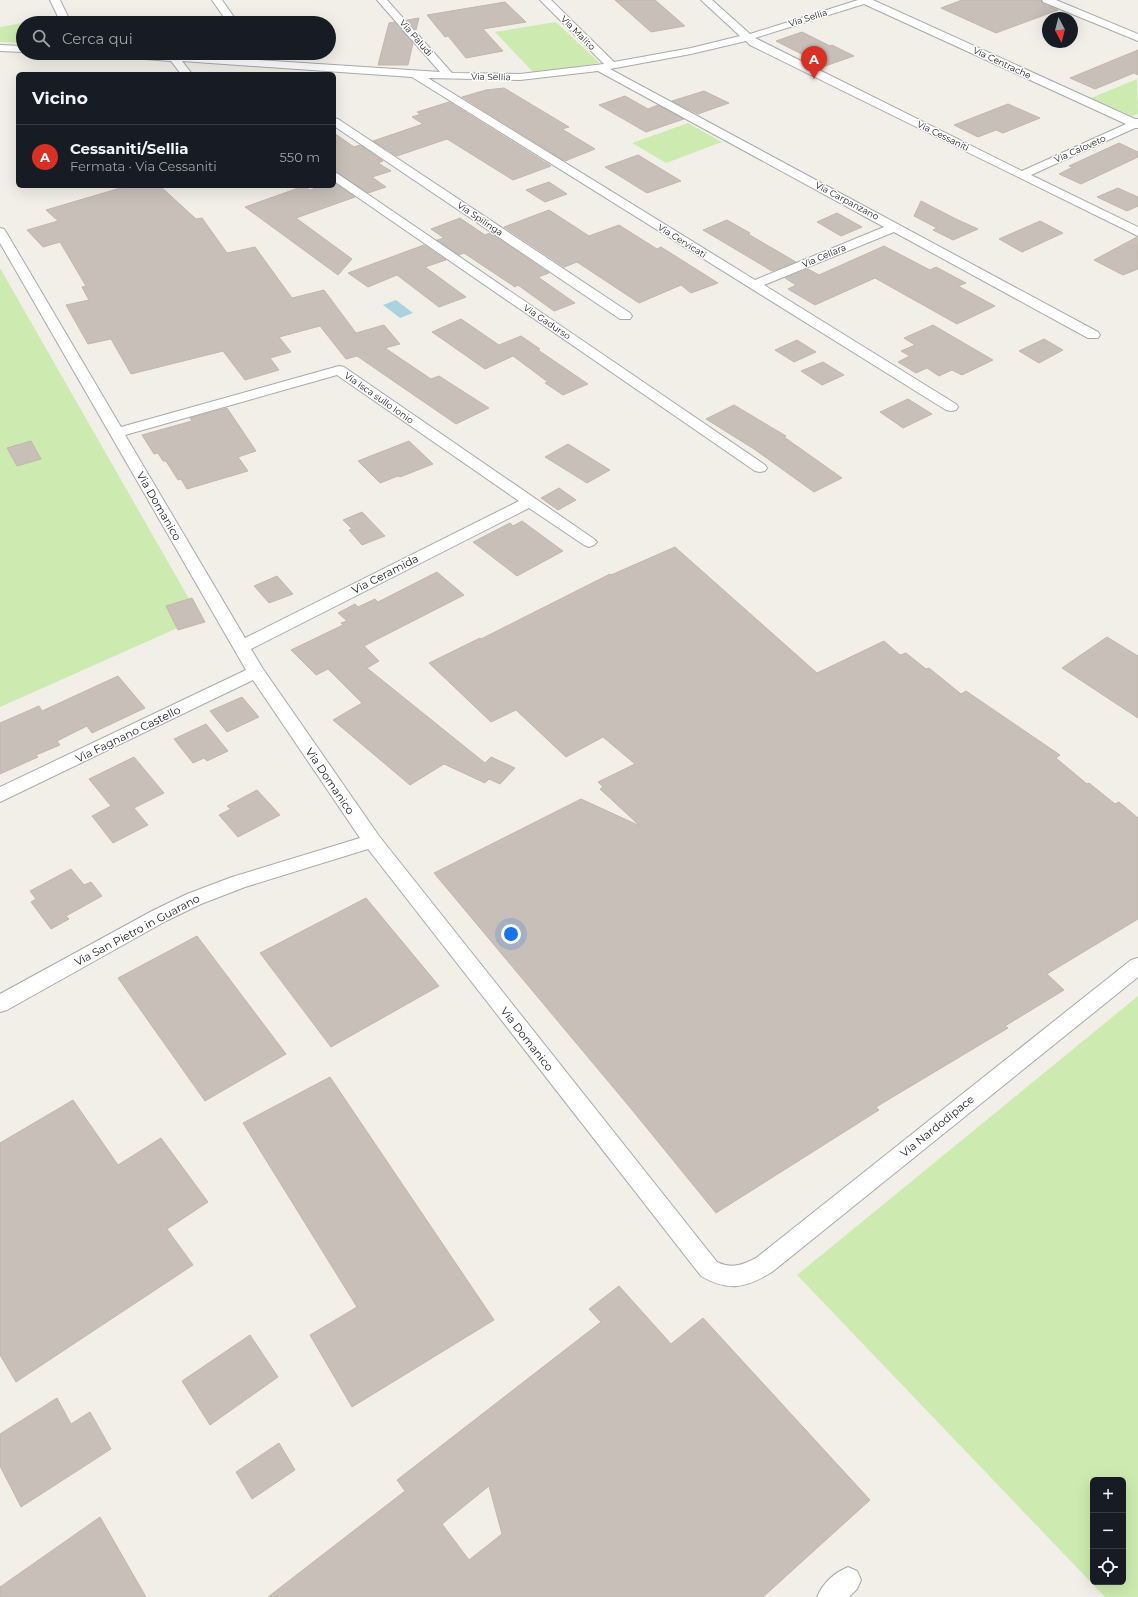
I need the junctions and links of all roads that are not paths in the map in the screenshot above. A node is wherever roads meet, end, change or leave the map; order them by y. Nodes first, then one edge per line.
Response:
1 (55, 0) edge
2 (218, 0) edge
3 (382, 0) edge
4 (545, 0) edge
5 (706, 0) edge
6 (867, 0) edge
7 (1047, 0) edge
8 (63, 16) edge
9 (228, 16) edge
10 (749, 37) junction
11 (1138, 38) edge
12 (0, 48) edge
13 (16, 49) edge
14 (176, 60) edge
15 (209, 60) edge
16 (257, 60) edge
17 (259, 63) junction
18 (606, 67) junction
19 (185, 72) edge
20 (264, 72) edge
21 (413, 73) junction
22 (449, 76) junction
23 (336, 122) edge
24 (1137, 124) edge
25 (1022, 175) junction
26 (336, 177) edge
27 (895, 227) junction
28 (0, 232) edge
29 (1138, 232) edge
30 (754, 286) junction
31 (625, 316) dead end
32 (1093, 335) dead end
33 (951, 407) dead end
34 (117, 433) junction
35 (760, 468) dead end
36 (530, 502) junction
37 (589, 542) dead end
38 (241, 647) junction
39 (256, 672) junction
40 (0, 795) edge
41 (372, 841) junction
42 (1138, 966) edge
43 (0, 1004) edge
44 (731, 1277) joint
45 (848, 1580) dead end
46 (830, 1597) edge

1 - 8 street
2 - 9 street
3 - 22 street, Via Paludi
4 - 18 street, Via Malito
5 - 10 street, Via Cessaniti
6 - 10 street, Via Sellia
6 - 24 street, Via Centrache
7 - 11 street
10 - 18 street, Via Sellia
10 - 25 street, Via Cessaniti
12 - 13 street
14 - 19 street
15 - 17 street, Via Sellia
16 - 17 street
17 - 20 street
17 - 21 street, Via Sellia
18 - 22 street, Via Sellia
18 - 27 street, Via Carpanzano
21 - 22 street, Via Sellia
21 - 30 street, Via Cervicati
23 - 31 street, Via Spilinga
24 - 25 street, Via Caloveto
25 - 29 street, Via Cessaniti
26 - 35 street, Via Gadurso
27 - 30 street, Via Cellara
27 - 32 street, Via Carpanzano
28 - 34 street, Via Domanico
30 - 33 street, Via Cervicati
34 - 36 street, Via Isca sullo Ionio
34 - 38 street, Via Domanico
36 - 37 street, Via Isca sullo Ionio
36 - 38 street, Via Ceramida
38 - 39 street, Via Domanico
39 - 40 street, Via Fagnano Castello
39 - 41 street, Via Domanico
41 - 43 street, Via San Pietro in Guarano
41 - 44 street, Via Domanico
42 - 44 street, Via Nardodipace
45 - 46 street

